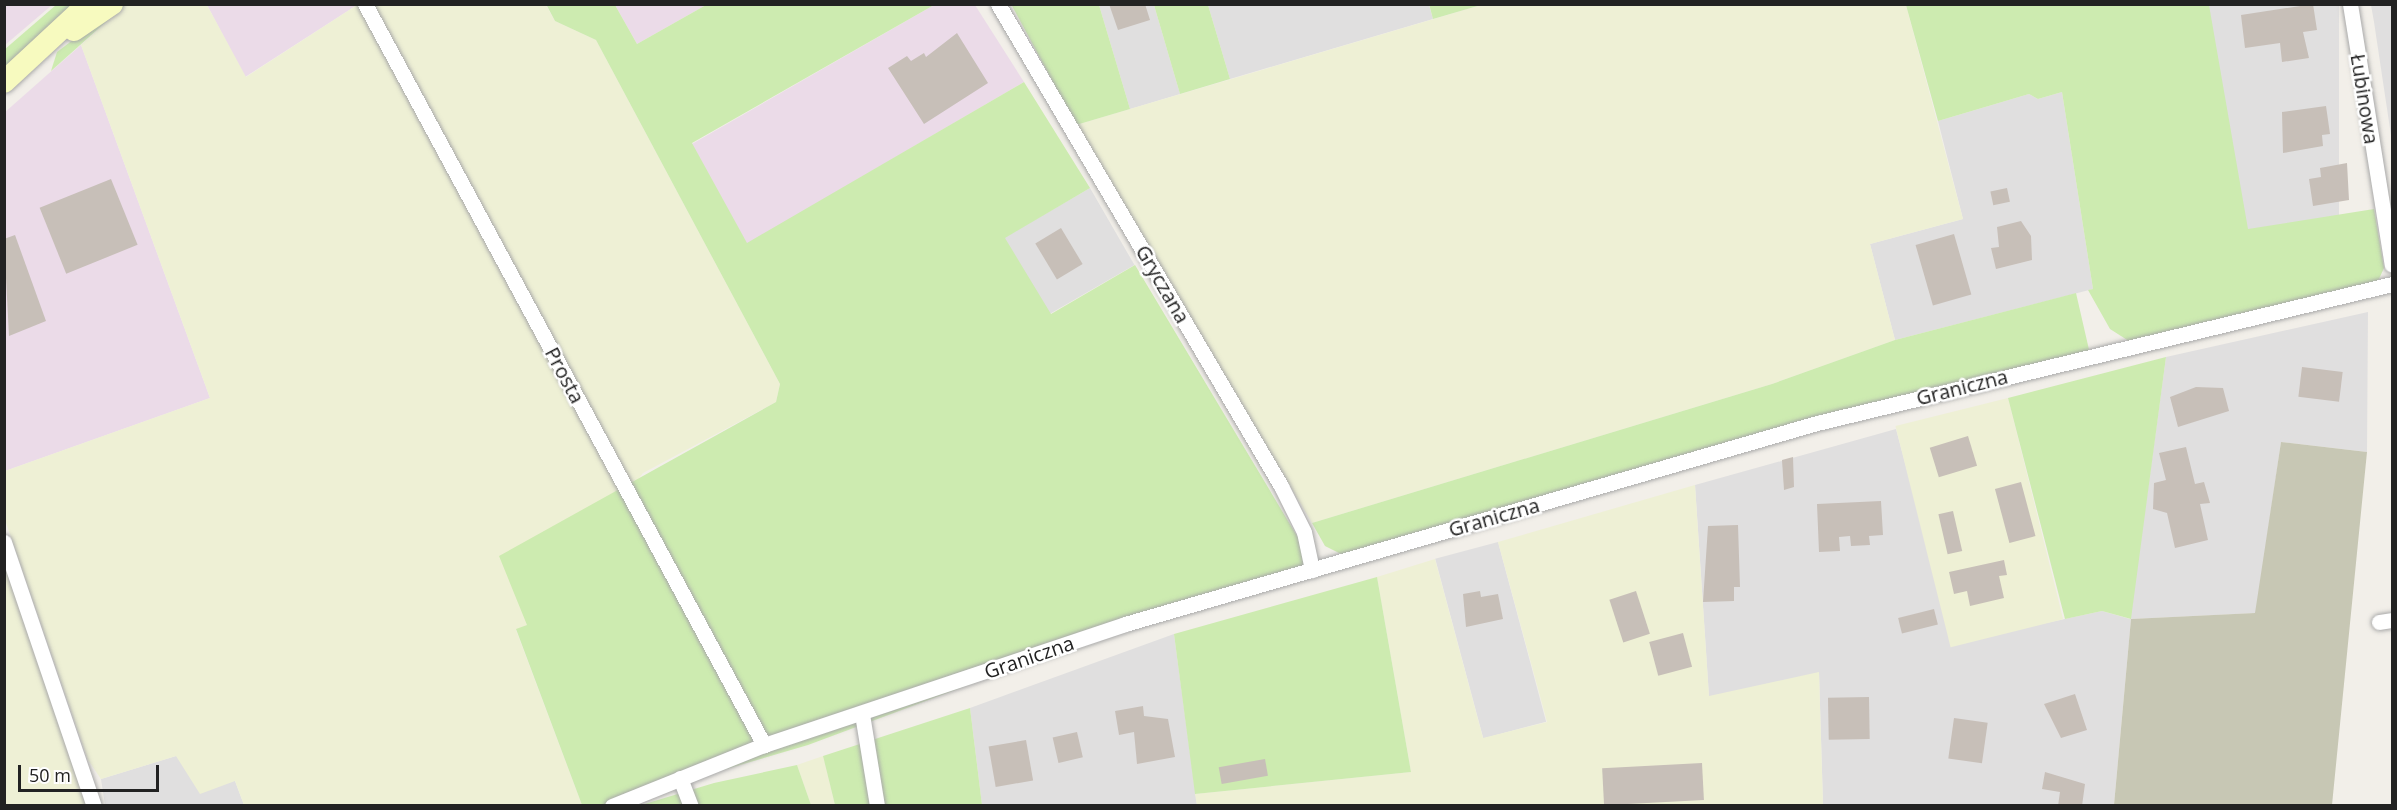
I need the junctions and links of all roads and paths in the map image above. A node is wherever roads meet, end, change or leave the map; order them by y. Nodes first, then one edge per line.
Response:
1 (88, 4) edge
2 (112, 4) edge
3 (365, 4) edge
4 (998, 4) edge
5 (2350, 4) edge
6 (44, 47) junction
7 (4, 82) edge
8 (2392, 266) edge
9 (2392, 284) edge
10 (4, 542) edge
11 (1312, 570) junction
12 (862, 714) junction
13 (764, 745) junction
14 (680, 778) junction
15 (94, 806) edge
16 (612, 806) edge
17 (691, 806) edge
18 (877, 806) edge

1 - 6 main road
2 - 6 main road
3 - 13 street, Prosta
4 - 11 street, Gryczana
5 - 8 street, Łubinowa
6 - 7 main road
9 - 11 street, Graniczna
10 - 15 street
11 - 12 street, Graniczna
12 - 13 street, Graniczna
12 - 18 street
13 - 14 street, Graniczna
14 - 16 street, Graniczna
14 - 17 street

